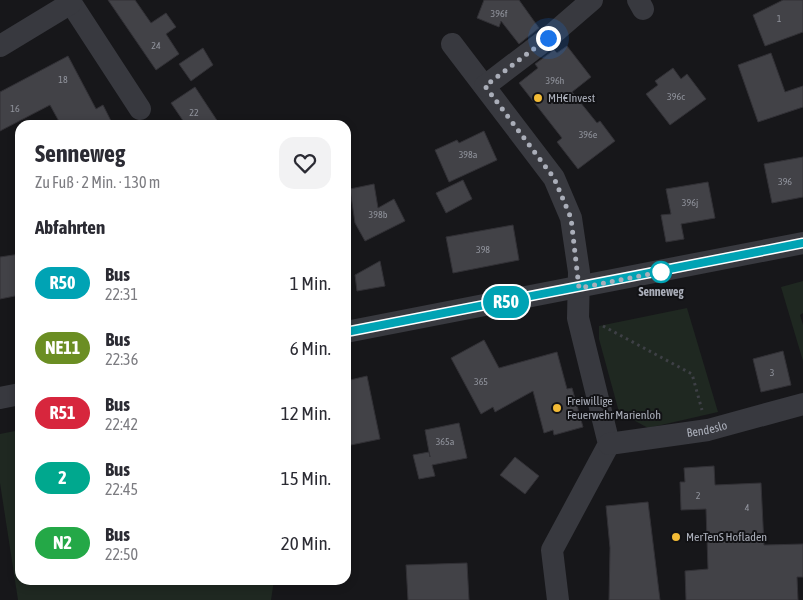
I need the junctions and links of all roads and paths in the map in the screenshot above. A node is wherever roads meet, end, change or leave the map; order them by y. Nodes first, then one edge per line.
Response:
1 (592, 0) edge
2 (70, 1) edge
3 (452, 44) dead end
4 (0, 46) edge
5 (485, 86) junction
6 (140, 109) dead end
7 (803, 243) edge
8 (579, 288) junction
9 (578, 318) junction
10 (351, 331) edge
11 (15, 395) edge
12 (0, 398) edge
13 (803, 404) edge
14 (708, 430) junction
15 (609, 444) junction
16 (558, 600) edge

1 - 5 street
2 - 4 street
2 - 6 street
3 - 5 street
5 - 8 street
7 - 8 street
8 - 9 street
8 - 10 street
9 - 14 path
9 - 15 street
11 - 12 street
13 - 14 street, Bendeslo
14 - 15 street, Bendeslo
15 - 16 street

